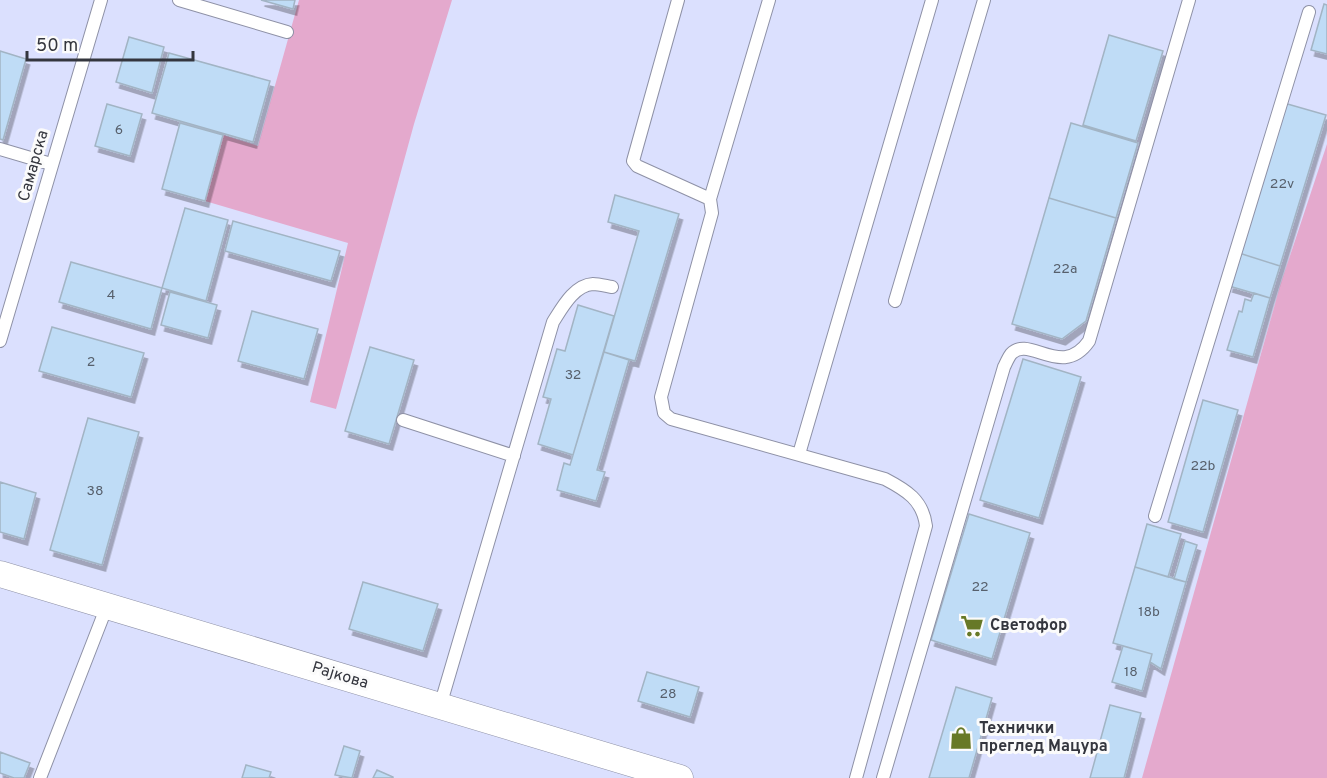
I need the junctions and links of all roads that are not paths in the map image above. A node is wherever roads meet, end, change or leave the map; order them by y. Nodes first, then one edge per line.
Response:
1 (101, 0) edge
2 (179, 0) edge
3 (678, 0) edge
4 (769, 0) edge
5 (932, 0) edge
6 (984, 0) edge
7 (1189, 0) edge
8 (1309, 12) dead end
9 (287, 32) dead end
10 (0, 149) edge
11 (51, 164) junction
12 (710, 200) junction
13 (612, 287) dead end
14 (895, 301) dead end
15 (0, 341) edge
16 (403, 420) dead end
17 (799, 454) junction
18 (514, 456) junction
19 (1155, 516) dead end
20 (0, 574) edge
21 (107, 606) junction
22 (440, 706) junction
23 (40, 778) edge
24 (680, 778) edge
25 (856, 778) edge
26 (883, 778) edge

1 - 11 lane, Самарска
2 - 9 lane
3 - 12 lane
4 - 12 lane
5 - 17 lane
6 - 14 lane
7 - 26 lane
8 - 19 lane
10 - 11 lane
11 - 15 lane, Самарска
12 - 17 lane
13 - 18 lane
16 - 18 lane
17 - 25 lane
18 - 22 lane
20 - 21 street, Рајкова
21 - 22 street, Рајкова
21 - 23 lane
22 - 24 street, Рајкова

